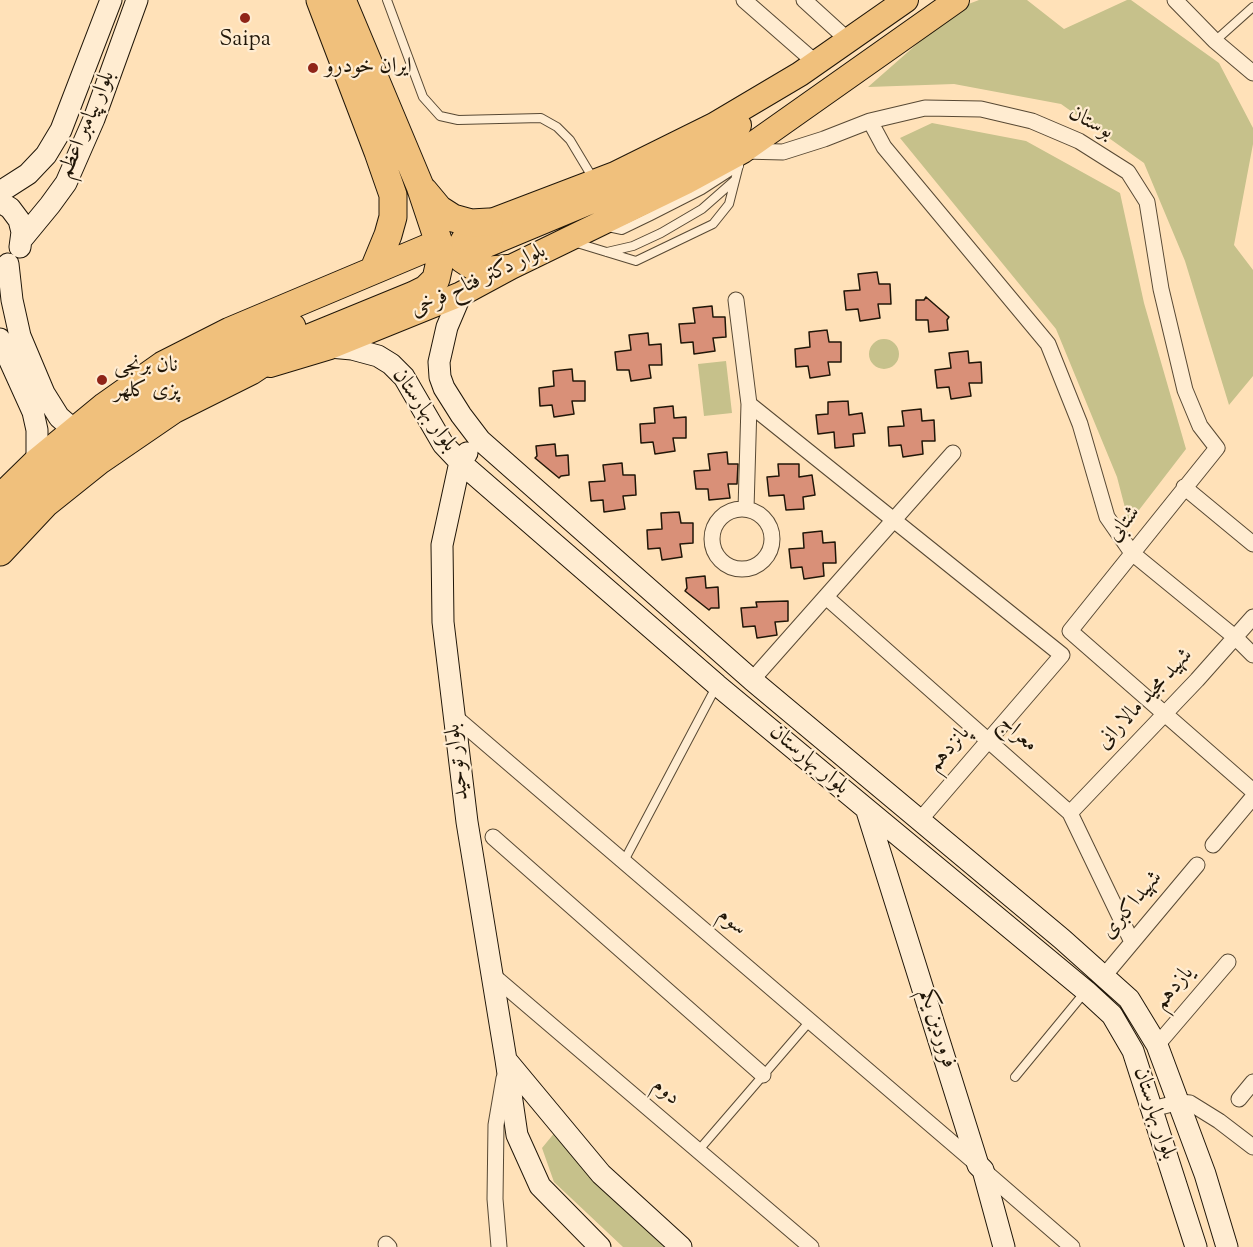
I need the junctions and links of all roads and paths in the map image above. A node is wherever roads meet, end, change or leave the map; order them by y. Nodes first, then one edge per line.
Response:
1 (111, 0) edge
2 (137, 0) edge
3 (320, 0) edge
4 (342, 0) edge
5 (387, 0) edge
6 (744, 0) edge
7 (804, 0) edge
8 (906, 0) edge
9 (957, 0) edge
10 (1175, 0) edge
11 (1253, 7) edge
12 (849, 41) junction
13 (1215, 41) junction
14 (808, 68) junction
15 (1253, 73) edge
16 (366, 87) junction
17 (870, 121) junction
18 (741, 159) junction
19 (735, 180) junction
20 (596, 182) junction
21 (420, 186) junction
22 (0, 192) edge
23 (0, 202) edge
24 (489, 222) junction
25 (22, 239) junction
26 (439, 243) junction
27 (557, 244) junction
28 (475, 250) dead end
29 (606, 252) junction
30 (4, 266) edge
31 (511, 267) junction
32 (374, 269) junction
33 (420, 273) dead end
34 (461, 294) junction
35 (736, 300) dead end
36 (0, 339) edge
37 (330, 347) junction
38 (251, 371) junction
39 (749, 404) junction
40 (79, 428) junction
41 (480, 440) junction
42 (1217, 448) joint
43 (953, 453) dead end
44 (37, 462) junction
45 (460, 462) junction
46 (1184, 487) junction
47 (0, 498) edge
48 (746, 509) dead end
49 (894, 520) junction
50 (0, 524) edge
51 (1253, 544) edge
52 (0, 552) edge
53 (1132, 553) junction
54 (826, 597) junction
55 (1253, 617) edge
56 (1236, 638) junction
57 (1253, 654) edge
58 (752, 680) junction
59 (717, 685) junction
60 (1165, 713) junction
61 (454, 716) junction
62 (989, 740) junction
63 (1253, 791) edge
64 (886, 793) junction
65 (1253, 797) edge
66 (867, 811) junction
67 (1070, 813) junction
68 (920, 820) junction
69 (493, 837) dead end
70 (1213, 845) dead end
71 (624, 861) junction
72 (1197, 865) dead end
73 (1131, 942) junction
74 (1228, 962) dead end
75 (490, 973) junction
76 (1104, 976) junction
77 (1086, 991) junction
78 (810, 1021) junction
79 (1157, 1045) junction
80 (506, 1060) junction
81 (763, 1075) junction
82 (1015, 1077) dead end
83 (1253, 1083) edge
84 (1239, 1099) dead end
85 (1180, 1102) junction
86 (1152, 1109) junction
87 (1253, 1147) edge
88 (698, 1150) junction
89 (980, 1167) junction
90 (499, 1247) edge
91 (600, 1247) edge
92 (681, 1247) edge
93 (811, 1247) edge
94 (1004, 1247) edge
95 (1072, 1247) edge
96 (1196, 1247) edge
97 (1227, 1247) edge

1 - 22 main road, بلوار پیامبر اعظم
2 - 25 main road, بلوار پیامبر اعظم
3 - 16 highway
4 - 16 highway
5 - 20 lane
6 - 14 street
7 - 12 street
8 - 12 main road
9 - 18 main road, بلوار دکتر فتاح فرخی
10 - 13 street
11 - 13 lane
12 - 14 main road
13 - 15 street
14 - 20 main road
14 - 28 main road
16 - 21 highway
16 - 32 highway
17 - 18 street, بوستان
17 - 42 street, بوستان
17 - 53 street
18 - 19 lane
18 - 27 main road, بلوار دکتر فتاح فرخی
19 - 29 lane
19 - 29 lane
20 - 24 main road
21 - 24 highway
21 - 26 highway
23 - 25 main road
24 - 31 main road
25 - 30 main road, بلوار پیامبر اعظم
26 - 32 highway
26 - 38 highway
27 - 29 lane
27 - 31 main road, بلوار دکتر فتاح فرخی
30 - 40 main road
31 - 34 main road, بلوار دکتر فتاح فرخی
32 - 40 highway
33 - 50 highway
34 - 37 main road, بلوار دکتر فتاح فرخی
34 - 41 main road, بلوار بهارستان
35 - 39 street
36 - 44 main road
37 - 38 main road, بلوار دکتر فتاح فرخی
37 - 45 main road, بلوار بهارستان
38 - 52 highway, بلوار دکتر فتاح فرخی
39 - 48 street
39 - 49 street
40 - 44 highway
41 - 45 main road
41 - 58 main road, بلوار بهارستان
42 - 46 street, شتابی
43 - 49 street
44 - 47 highway
45 - 59 main road, بلوار بهارستان
45 - 61 main road, بلوار توحید
46 - 51 street
46 - 53 street, شتابی
49 - 54 street
49 - 62 street, پانزدهم
53 - 56 street
53 - 60 street, شتابی
54 - 58 street
54 - 62 street, معراج
55 - 56 street, شهید مجید مالارانی
56 - 57 street
56 - 60 street, شهید مجید مالارانی
58 - 64 main road, بلوار بهارستان
59 - 66 main road, بلوار بهارستان
59 - 71 lane
60 - 63 street
60 - 67 street, شهید مجید مالارانی
61 - 71 street, سوم
61 - 75 main road, بلوار توحید
62 - 67 street, معراج
62 - 68 street, پانزدهم
64 - 66 main road
64 - 68 main road, بلوار بهارستان
65 - 70 street
66 - 77 main road, بلوار بهارستان
66 - 89 main road, فروردین یکم
67 - 73 street, معراج
68 - 76 main road, بلوار بهارستان
69 - 81 street
71 - 78 street, سوم
72 - 73 street, شهیداکبری
73 - 76 street, شهیداکبری
74 - 79 street, یازدهم
75 - 80 main road, بلوار توحید
75 - 88 street, دوم
76 - 79 main road, بلوار بهارستان
77 - 82 lane
77 - 86 main road, بلوار بهارستان
78 - 81 lane
78 - 89 street, سوم
79 - 85 main road, بلوار بهارستان
80 - 90 street
80 - 91 main road, بلوار توحید
80 - 92 main road, بلوار توحید
81 - 88 lane
83 - 84 street
85 - 86 street
85 - 87 street
85 - 97 main road, بلوار بهارستان
86 - 96 main road, بلوار بهارستان
88 - 93 street, دوم
89 - 94 main road, فروردین یکم
89 - 95 street

